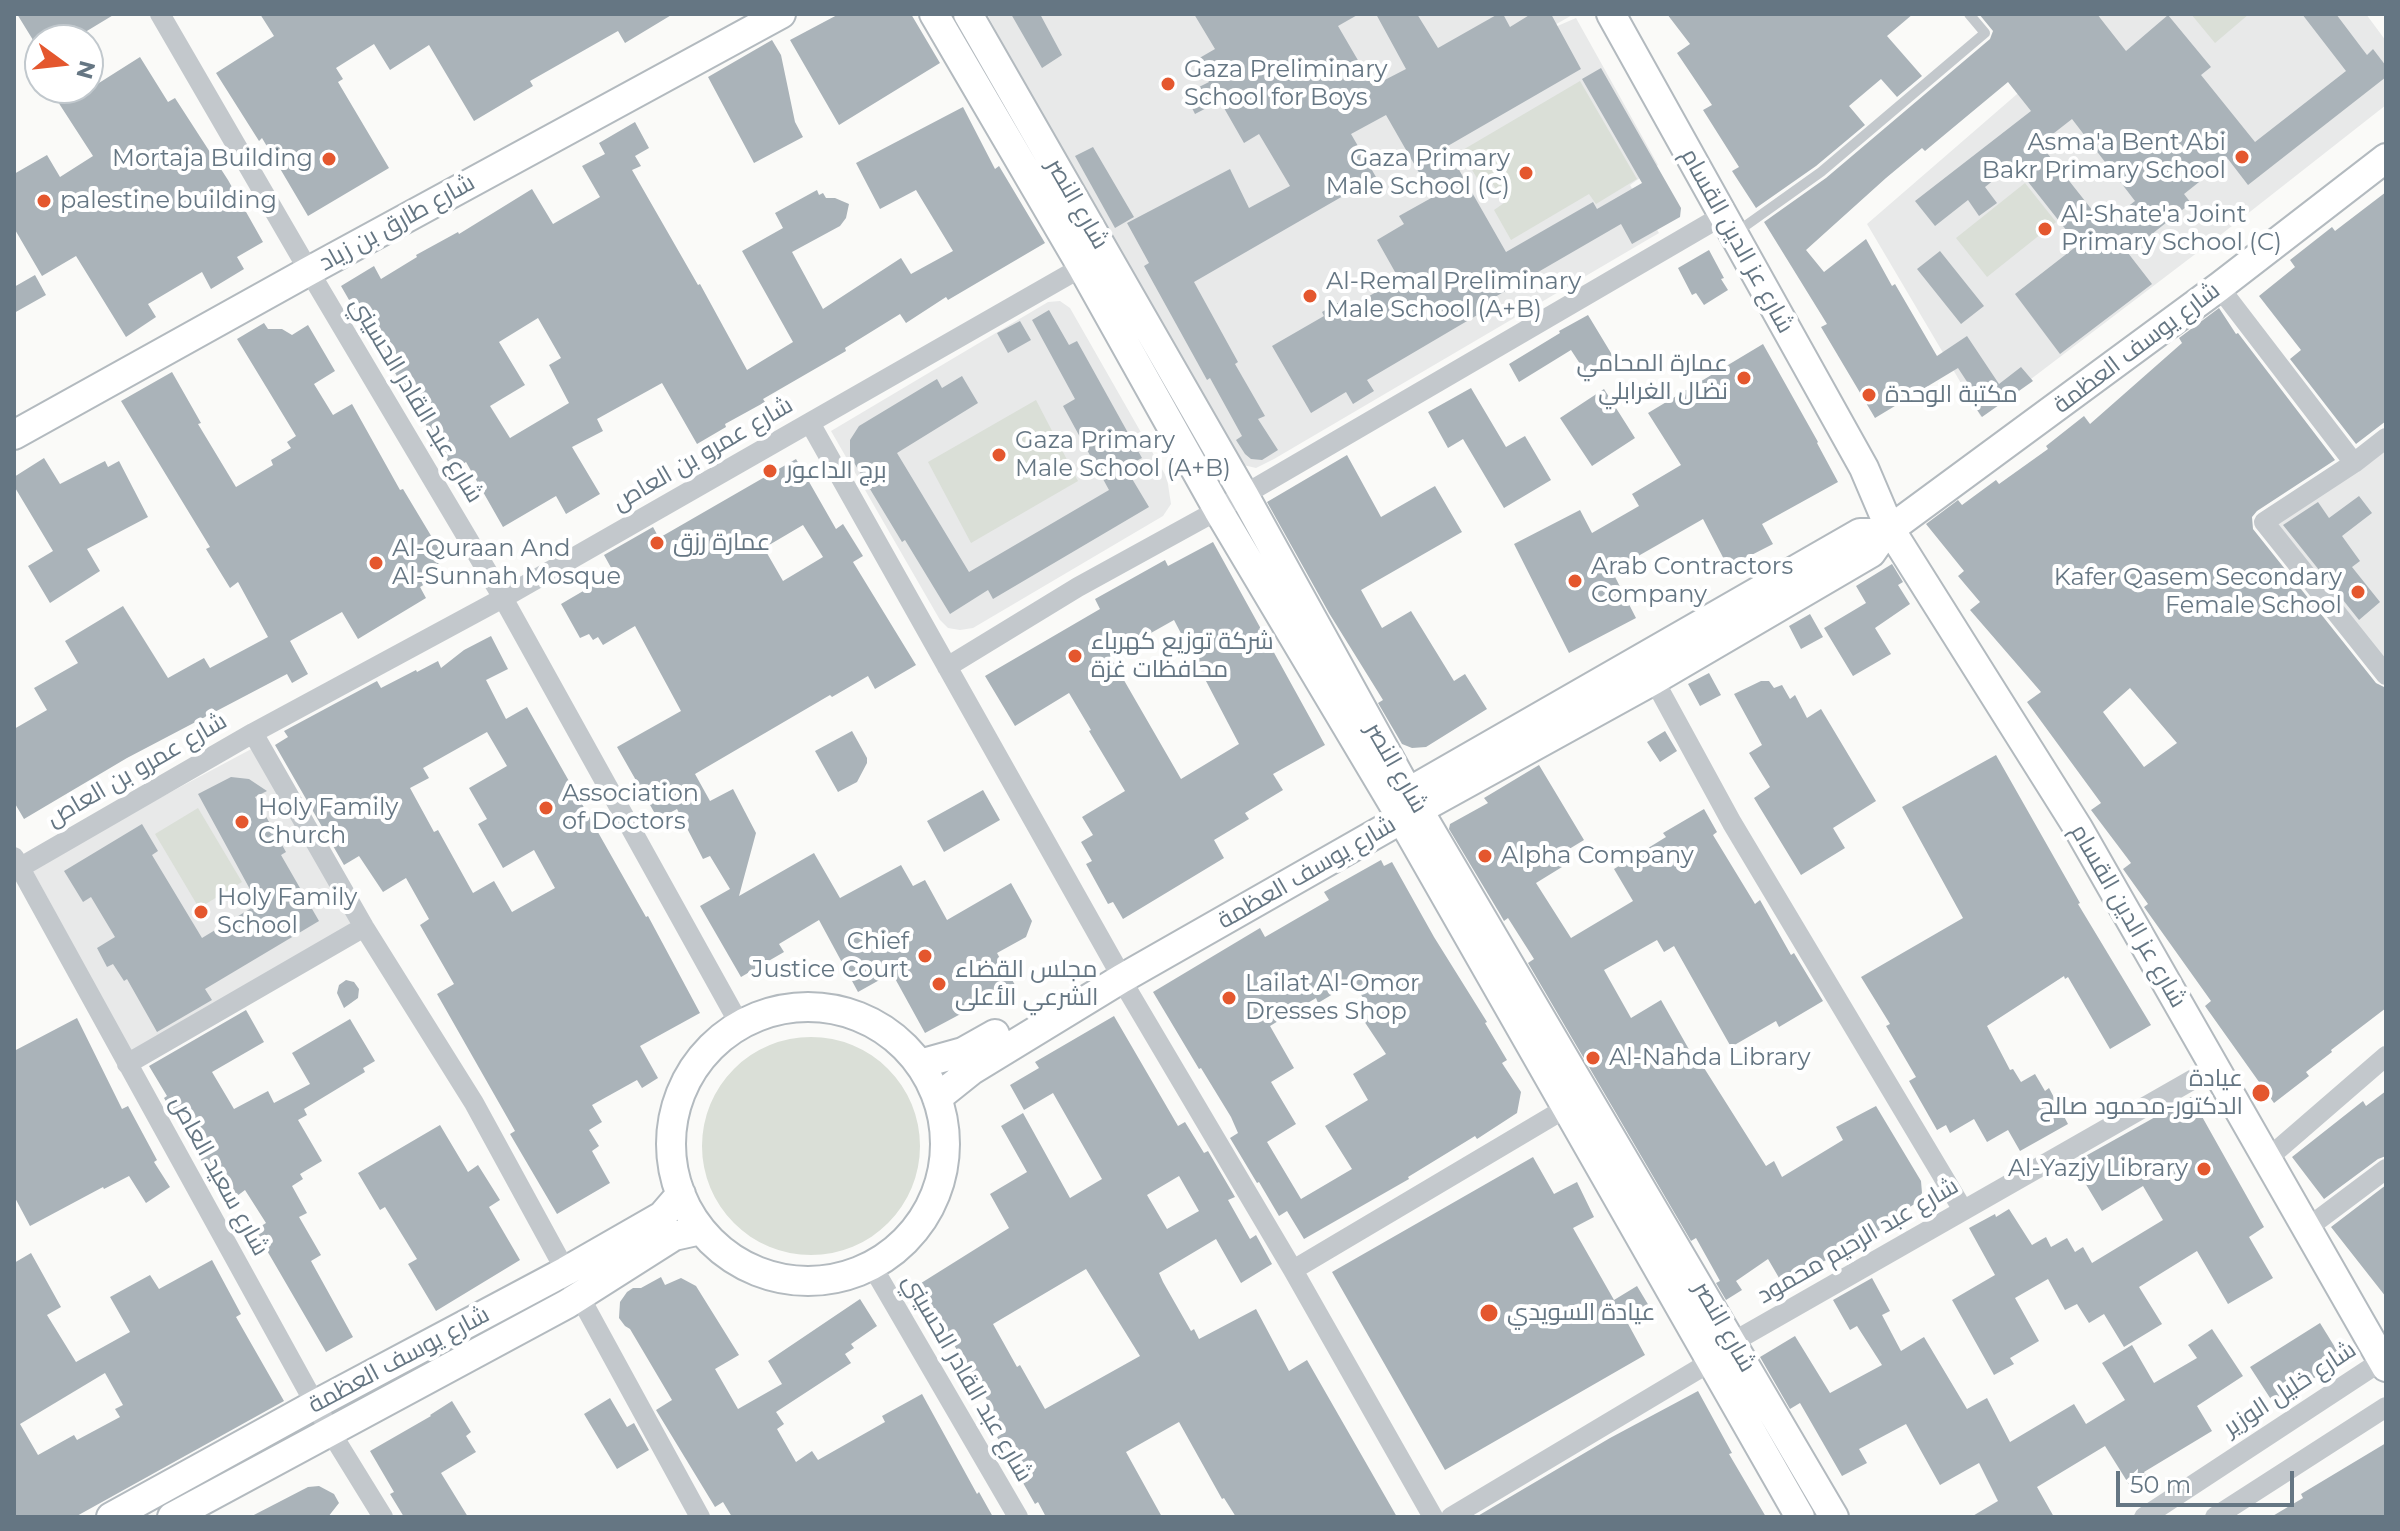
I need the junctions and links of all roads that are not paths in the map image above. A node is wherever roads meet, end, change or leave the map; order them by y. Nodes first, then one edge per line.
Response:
1 (160, 14) edge
2 (781, 14) edge
3 (934, 14) edge
4 (968, 14) edge
5 (1611, 14) edge
6 (1969, 14) edge
7 (2386, 158) edge
8 (1728, 225) junction
9 (1082, 267) junction
10 (309, 271) junction
11 (2219, 287) junction
12 (810, 423) junction
13 (14, 435) edge
14 (2386, 438) edge
15 (2354, 463) junction
16 (1244, 495) junction
17 (1218, 510) junction
18 (1893, 527) junction
19 (503, 598) junction
20 (947, 667) junction
21 (2386, 675) edge
22 (1654, 680) junction
23 (253, 733) junction
24 (1405, 806) junction
25 (16, 865) edge
26 (364, 927) junction
27 (1118, 972) junction
28 (740, 1025) junction
29 (2386, 1056) edge
30 (127, 1064) junction
31 (920, 1064) junction
32 (2213, 1068) junction
33 (937, 1098) junction
34 (1566, 1108) junction
35 (2271, 1156) junction
36 (2386, 1169) edge
37 (681, 1194) junction
38 (1963, 1210) junction
39 (2311, 1225) junction
40 (701, 1230) junction
41 (872, 1266) junction
42 (1293, 1270) junction
43 (566, 1271) junction
44 (580, 1295) junction
45 (1722, 1352) junction
46 (2385, 1357) edge
47 (316, 1404) junction
48 (2386, 1407) edge
49 (330, 1431) junction
50 (111, 1517) edge
51 (172, 1517) edge
52 (383, 1517) edge
53 (700, 1517) edge
54 (1018, 1517) edge
55 (1433, 1517) edge
56 (1451, 1517) edge
57 (1800, 1517) edge
58 (1834, 1517) edge
59 (2144, 1517) edge
60 (2215, 1517) edge

1 - 10 street, شارع عبد القادر الحسيني
2 - 10 main road, شارع طارق بن زياد
3 - 9 main road, شارع النصر
4 - 16 main road, شارع النصر
5 - 8 main road, شارع عز الدين القسام
6 - 8 lane
7 - 11 main road, شارع يوسف العظمة
8 - 16 street
8 - 18 main road, شارع عز الدين القسام
9 - 12 street, شارع عمرو بن العاص
9 - 17 main road, شارع النصر
10 - 13 main road, شارع طارق بن زياد
10 - 19 street, شارع عبد القادر الحسيني
11 - 15 street
11 - 18 main road, شارع يوسف العظمة
12 - 19 street, شارع عمرو بن العاص
12 - 20 street
14 - 15 street
15 - 21 street
16 - 17 street
16 - 24 main road, شارع النصر
17 - 20 street
17 - 24 main road, شارع النصر
18 - 22 main road, شارع يوسف العظمة
18 - 24 main road, شارع يوسف العظمة
18 - 32 main road, شارع عز الدين القسام
18 - 35 main road, شارع عز الدين القسام
19 - 23 street, شارع عمرو بن العاص
19 - 28 street, شارع عبد القادر الحسيني
20 - 27 street
22 - 24 main road, شارع يوسف العظمة
22 - 38 street
23 - 25 street, شارع عمرو بن العاص
23 - 26 street
24 - 27 main road, شارع يوسف العظمة
24 - 34 main road, شارع النصر
24 - 45 main road, شارع النصر
25 - 30 street, شارع سعيد العاص
26 - 30 street
26 - 43 street
27 - 31 main road, شارع يوسف العظمة
27 - 33 main road, شارع يوسف العظمة
27 - 42 street
28 - 31 main road
28 - 37 main road
29 - 35 street
30 - 47 street, شارع سعيد العاص
31 - 33 main road
32 - 35 main road, شارع عز الدين القسام
32 - 38 street, شارع عبد الرحيم محمود
33 - 41 main road
34 - 42 street
34 - 45 main road, شارع النصر
35 - 39 main road, شارع عز الدين القسام
36 - 39 street
37 - 40 main road
37 - 43 main road, شارع يوسف العظمة
38 - 45 street, شارع عبد الرحيم محمود
39 - 46 main road, شارع عز الدين القسام
40 - 41 main road
40 - 44 main road, شارع يوسف العظمة
41 - 54 street, شارع عبد القادر الحسيني
42 - 55 street
43 - 44 street
43 - 47 main road, شارع يوسف العظمة
44 - 49 main road, شارع يوسف العظمة
44 - 53 street
45 - 56 street, شارع عبد الرحيم محمود
45 - 57 main road, شارع النصر
45 - 58 main road, شارع النصر
46 - 59 street, شارع خليل الوزير
47 - 49 street, شارع سعيد العاص
47 - 50 main road, شارع يوسف العظمة
48 - 60 street
49 - 51 main road, شارع يوسف العظمة
49 - 52 street, شارع سعيد العاص

